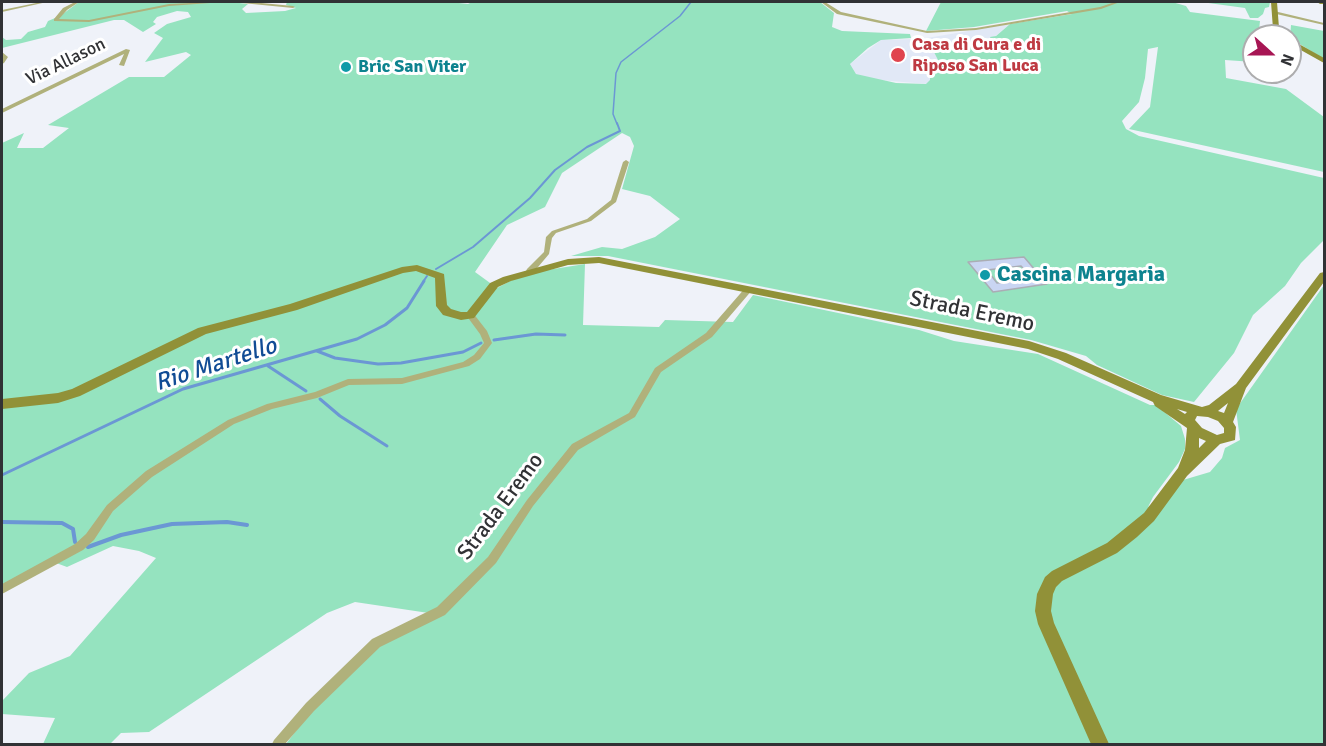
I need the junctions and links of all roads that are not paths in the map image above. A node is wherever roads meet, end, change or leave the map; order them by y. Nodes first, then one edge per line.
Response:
1 (45, 2) edge
2 (77, 2) edge
3 (210, 2) edge
4 (242, 2) edge
5 (823, 2) edge
6 (1118, 2) edge
7 (1274, 2) edge
8 (1320, 2) edge
9 (1324, 2) edge
10 (282, 9) dead end
11 (2, 11) edge
12 (1274, 12) junction
13 (1275, 24) edge
14 (1324, 24) edge
15 (1302, 48) edge
16 (2, 53) edge
17 (1324, 61) edge
18 (2, 62) edge
19 (122, 65) dead end
20 (2, 111) edge
21 (626, 162) dead end
22 (530, 270) junction
23 (1324, 275) edge
24 (748, 289) junction
25 (470, 315) junction
26 (1241, 386) junction
27 (1143, 393) junction
28 (2, 404) edge
29 (1201, 411) junction
30 (1227, 422) junction
31 (1191, 426) junction
32 (1216, 440) junction
33 (1182, 472) junction
34 (2, 589) edge
35 (278, 744) edge
36 (1100, 744) edge

1 - 11 street
2 - 3 street
4 - 10 street
5 - 6 street
7 - 12 main road
8 - 9 main road
12 - 13 main road
12 - 14 street
15 - 17 main road
16 - 18 street, Via Allason
19 - 20 street, Via Allason
21 - 22 street
22 - 24 main road, Strada Eremo
22 - 25 main road, Strada Eremo
23 - 26 main road
24 - 27 main road, Strada Eremo
24 - 35 street, Strada Eremo
25 - 28 main road
25 - 34 street
26 - 29 main road
26 - 30 main road
27 - 29 main road, Strada Eremo
27 - 31 main road, Strada Eremo
29 - 30 main road, Strada Eremo
29 - 31 main road
30 - 32 main road
31 - 32 main road, Strada Eremo
31 - 33 main road
32 - 33 main road
33 - 36 main road

